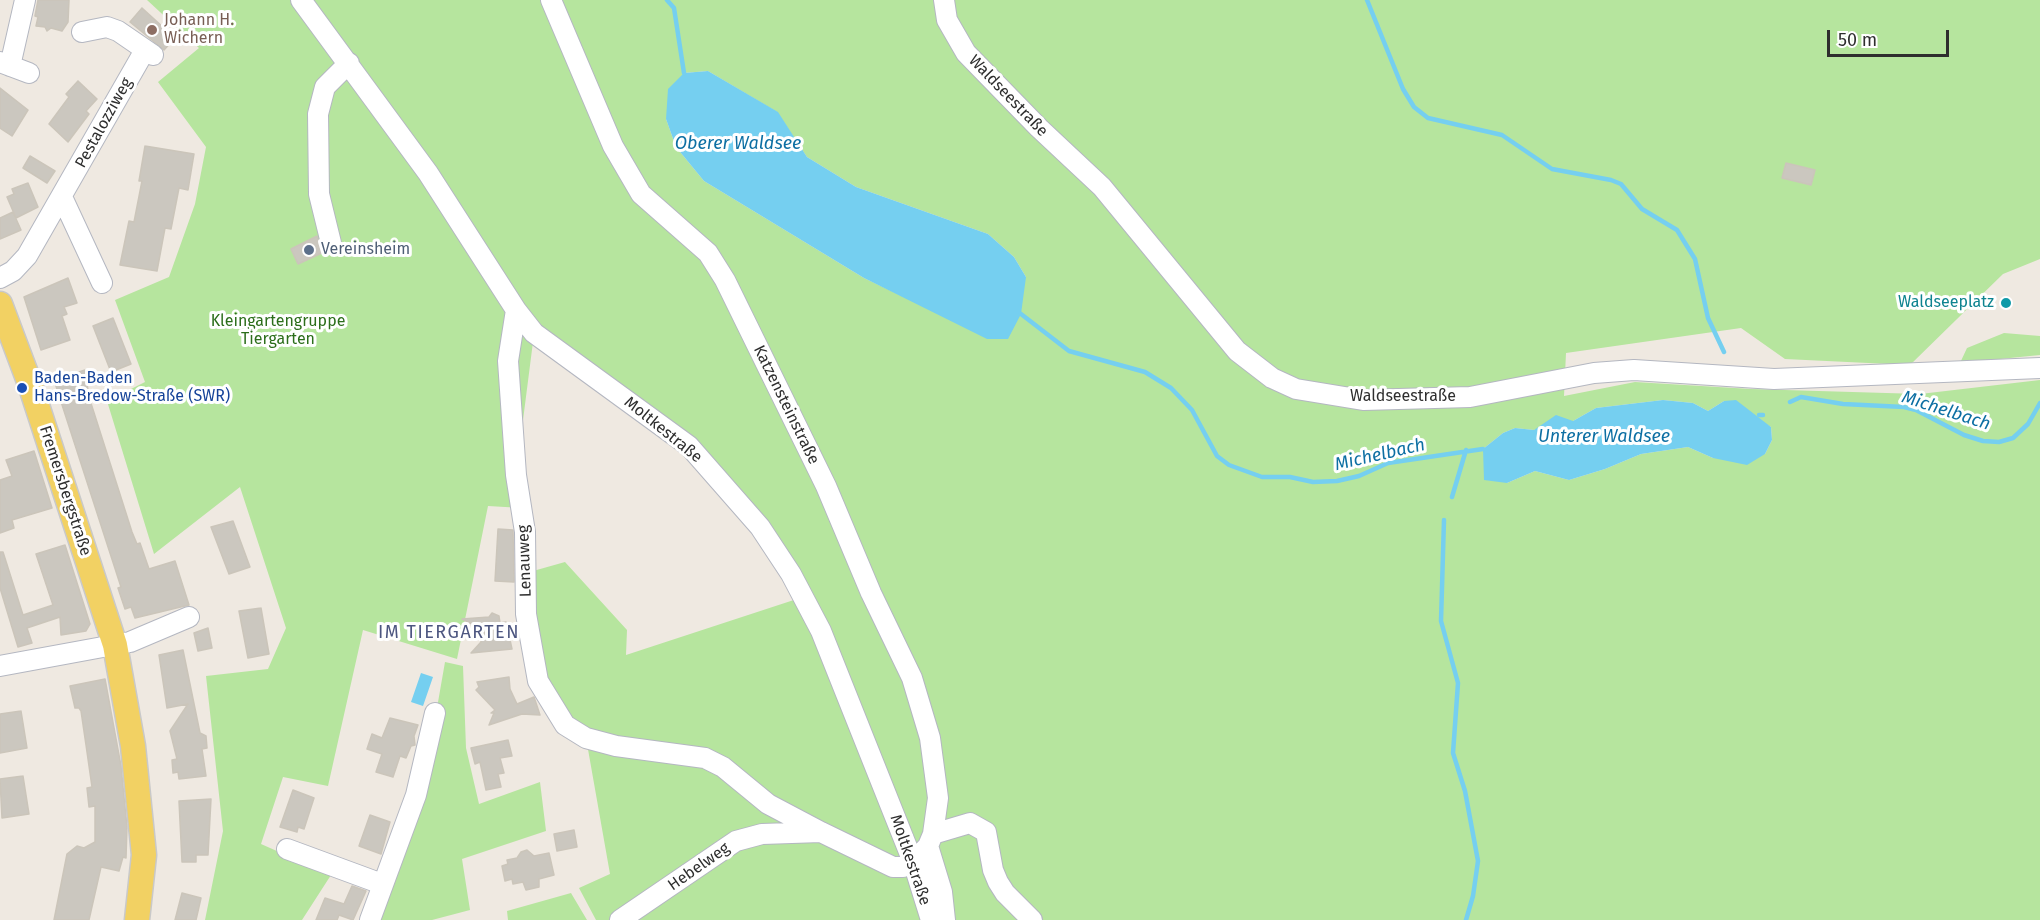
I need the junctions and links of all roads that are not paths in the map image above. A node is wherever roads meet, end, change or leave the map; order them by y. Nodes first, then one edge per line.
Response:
1 (25, 0) edge
2 (302, 0) edge
3 (551, 0) edge
4 (944, 0) edge
5 (82, 32) dead end
6 (349, 63) junction
7 (13, 67) edge
8 (62, 197) junction
9 (331, 243) dead end
10 (0, 278) edge
11 (102, 283) dead end
12 (0, 304) edge
13 (516, 309) junction
14 (2040, 368) edge
15 (189, 616) dead end
16 (115, 645) junction
17 (0, 666) edge
18 (435, 713) dead end
19 (768, 804) joint
20 (821, 832) junction
21 (930, 840) junction
22 (287, 849) dead end
23 (913, 862) junction
24 (382, 884) junction
25 (137, 920) edge
26 (370, 920) edge
27 (620, 920) edge
28 (931, 920) edge
29 (945, 920) edge
30 (1032, 920) edge

1 - 7 street
2 - 6 street, Moltkestraße
3 - 21 street, Katzensteinstraße
4 - 14 street, Waldseestraße
5 - 8 street, Pestalozziweg
6 - 9 street
6 - 13 street, Moltkestraße
8 - 10 street, Pestalozziweg
8 - 11 street
12 - 16 main road, Fremersbergstraße
13 - 19 street, Lenauweg
13 - 23 street, Moltkestraße
15 - 16 street
16 - 17 street
16 - 25 main road, Fremersbergstraße
18 - 24 street
19 - 20 street, Hebelweg
20 - 23 street, Hebelweg
20 - 27 street, Hebelweg
21 - 23 street
21 - 29 street, Katzensteinstraße
21 - 30 street
22 - 24 street
23 - 28 street, Moltkestraße
24 - 26 street

